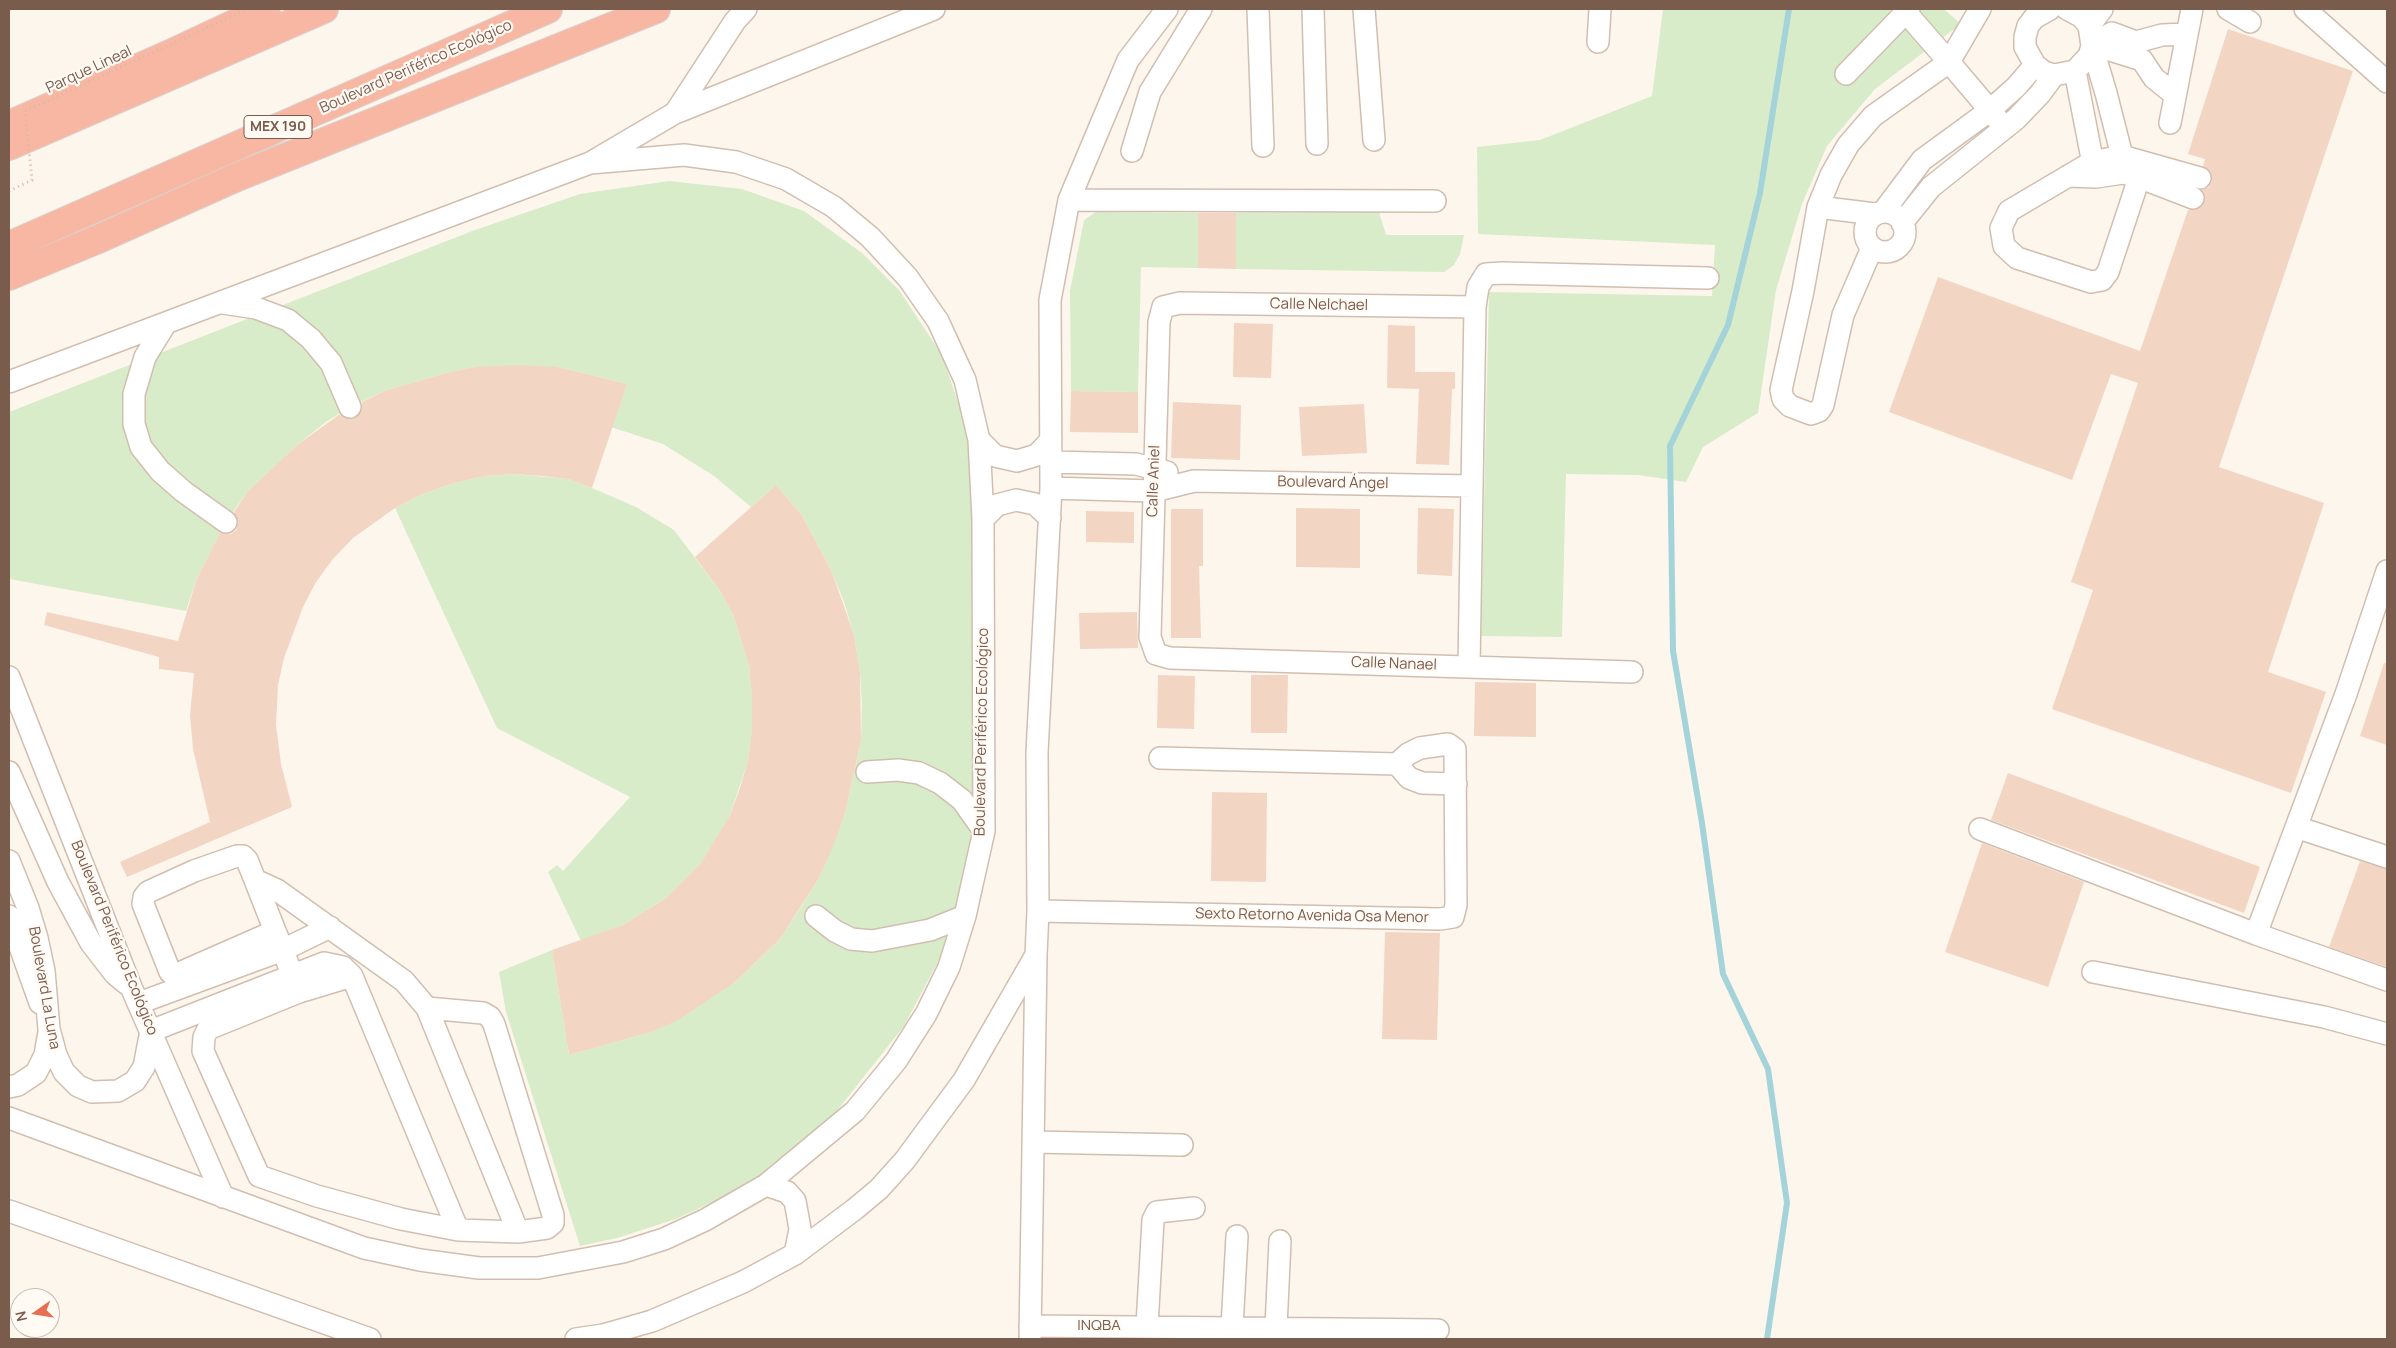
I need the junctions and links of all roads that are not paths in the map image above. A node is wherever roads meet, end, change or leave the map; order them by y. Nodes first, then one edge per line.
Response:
1 (266, 9) edge
2 (324, 9) edge
3 (548, 9) edge
4 (656, 9) edge
5 (746, 9) edge
6 (934, 9) edge
7 (1167, 9) edge
8 (1201, 9) edge
9 (1258, 9) edge
10 (1313, 9) edge
11 (1364, 9) edge
12 (1600, 9) edge
13 (1980, 9) edge
14 (2050, 9) edge
15 (2067, 9) edge
16 (2102, 9) edge
17 (2192, 9) edge
18 (2228, 9) edge
19 (2305, 9) edge
20 (1906, 10) edge
21 (2250, 22) dead end
22 (2187, 34) junction
23 (2093, 37) junction
24 (1598, 42) dead end
25 (2145, 50) junction
26 (1949, 62) junction
27 (2035, 66) junction
28 (2074, 72) junction
29 (1846, 74) dead end
30 (2054, 75) junction
31 (2387, 82) edge
32 (2175, 95) junction
33 (1989, 111) junction
34 (675, 114) junction
35 (2170, 123) dead end
36 (9, 125) edge
37 (2005, 128) junction
38 (1374, 140) dead end
39 (1317, 144) dead end
40 (9, 146) edge
41 (1263, 146) dead end
42 (1132, 151) dead end
43 (590, 163) junction
44 (2132, 167) junction
45 (2094, 169) junction
46 (2196, 188) dead end
47 (1069, 200) junction
48 (1435, 201) dead end
49 (1818, 207) junction
50 (1879, 213) junction
51 (1902, 222) junction
52 (9, 246) edge
53 (1872, 248) junction
54 (9, 276) edge
55 (1708, 278) dead end
56 (220, 303) junction
57 (1475, 307) junction
58 (1163, 308) joint
59 (166, 323) junction
60 (9, 382) edge
61 (350, 407) dead end
62 (979, 440) junction
63 (1051, 440) junction
64 (1051, 462) junction
65 (1155, 468) junction
66 (1194, 481) junction
67 (1472, 486) junction
68 (1051, 488) junction
69 (1154, 491) junction
70 (1050, 518) junction
71 (983, 519) junction
72 (226, 522) dead end
73 (2387, 570) edge
74 (1156, 654) joint
75 (1469, 666) junction
76 (1632, 672) dead end
77 (9, 678) edge
78 (1160, 758) dead end
79 (1397, 764) junction
80 (9, 772) edge
81 (866, 772) dead end
82 (1456, 784) junction
83 (2296, 826) junction
84 (1980, 829) dead end
85 (984, 831) junction
86 (2387, 857) edge
87 (9, 861) edge
88 (255, 880) junction
89 (1038, 910) junction
90 (9, 916) edge
91 (816, 916) dead end
92 (965, 916) junction
93 (330, 927) junction
94 (2256, 934) junction
95 (279, 941) junction
96 (1036, 954) junction
97 (230, 960) junction
98 (2093, 972) dead end
99 (2387, 980) edge
100 (295, 983) junction
101 (135, 995) junction
102 (246, 1003) junction
103 (427, 1008) junction
104 (49, 1029) junction
105 (151, 1031) junction
106 (2387, 1034) edge
107 (9, 1087) edge
108 (9, 1118) edge
109 (1033, 1142) junction
110 (1182, 1145) dead end
111 (766, 1185) junction
112 (223, 1197) junction
113 (1194, 1208) dead end
114 (9, 1211) edge
115 (458, 1230) junction
116 (518, 1232) junction
117 (1237, 1236) dead end
118 (1280, 1241) dead end
119 (795, 1254) junction
120 (1147, 1326) junction
121 (1232, 1327) junction
122 (1276, 1327) junction
123 (1438, 1330) dead end
124 (1030, 1332) edge
125 (370, 1339) edge
126 (576, 1339) edge

1 - 36 highway
2 - 40 highway
3 - 52 highway, Boulevard Periférico Ecológico / MEX 190
4 - 54 highway
5 - 34 street
6 - 34 street
7 - 47 street
8 - 42 street
9 - 41 street
10 - 39 street
11 - 38 street
12 - 24 street
13 - 26 street
14 - 27 street
15 - 23 street
16 - 23 street
17 - 22 street
18 - 21 street
19 - 31 street
20 - 26 street
20 - 29 street
22 - 25 street
22 - 32 street
23 - 25 street
23 - 28 street
23 - 44 street
25 - 32 street
26 - 33 street
26 - 49 street
27 - 30 street
27 - 33 street
28 - 30 street
28 - 45 street
30 - 37 street
32 - 35 street
33 - 37 street
33 - 50 street
34 - 43 street
37 - 51 street
43 - 56 street
43 - 62 street, Boulevard Periférico Ecológico
44 - 45 street
44 - 45 street
44 - 46 street
47 - 48 street
47 - 63 street
49 - 50 street
49 - 53 street
50 - 51 street
50 - 53 street
51 - 53 street
55 - 57 street
56 - 59 street
56 - 61 street
57 - 58 street, Calle Nelchael
57 - 67 street
58 - 65 street, Calle Aniel
59 - 60 street
59 - 72 street
62 - 63 street
62 - 71 street, Boulevard Periférico Ecológico
63 - 64 street
64 - 65 street, Boulevard Ángel
64 - 68 street
65 - 66 street, Boulevard Ángel
65 - 69 street, Calle Aniel
66 - 67 street, Boulevard Ángel
66 - 69 street, Boulevard Ángel
67 - 75 street
68 - 69 street, Boulevard Ángel
68 - 70 street
69 - 74 street, Calle Aniel
70 - 71 street
70 - 89 street
71 - 85 street, Boulevard Periférico Ecológico
73 - 83 street
74 - 75 street, Calle Nanael
75 - 76 street, Calle Nanael
77 - 101 street, Boulevard Periférico Ecológico
78 - 79 street
79 - 82 street
79 - 82 street, Sexto Retorno Avenida Osa Menor
80 - 101 street
81 - 85 street
82 - 89 street, Sexto Retorno Avenida Osa Menor
83 - 86 street
83 - 94 street
84 - 94 street
85 - 92 street, Boulevard Periférico Ecológico
87 - 104 street, Boulevard La Luna
88 - 93 street
88 - 95 street
88 - 97 street
89 - 96 street
90 - 104 street
91 - 92 street
92 - 111 street, Boulevard Periférico Ecológico
93 - 95 street
93 - 103 street
94 - 99 street
95 - 97 street
95 - 100 street
96 - 109 street
96 - 119 street
97 - 101 street
97 - 102 street
98 - 106 street
100 - 102 street
100 - 115 street
101 - 105 street, Boulevard Periférico Ecológico
102 - 105 street
102 - 115 street
103 - 116 street
103 - 116 street
104 - 105 street, Boulevard La Luna
104 - 107 street
105 - 112 street, Boulevard Periférico Ecológico
108 - 112 street, Boulevard Periférico Ecológico
109 - 110 street
109 - 124 street
111 - 112 street, Boulevard Periférico Ecológico
111 - 119 street
113 - 120 street
114 - 125 street
115 - 116 street
117 - 121 street
118 - 122 street
119 - 126 street
120 - 121 street, INQBA
120 - 124 street, INQBA
121 - 122 street, INQBA
122 - 123 street, INQBA

